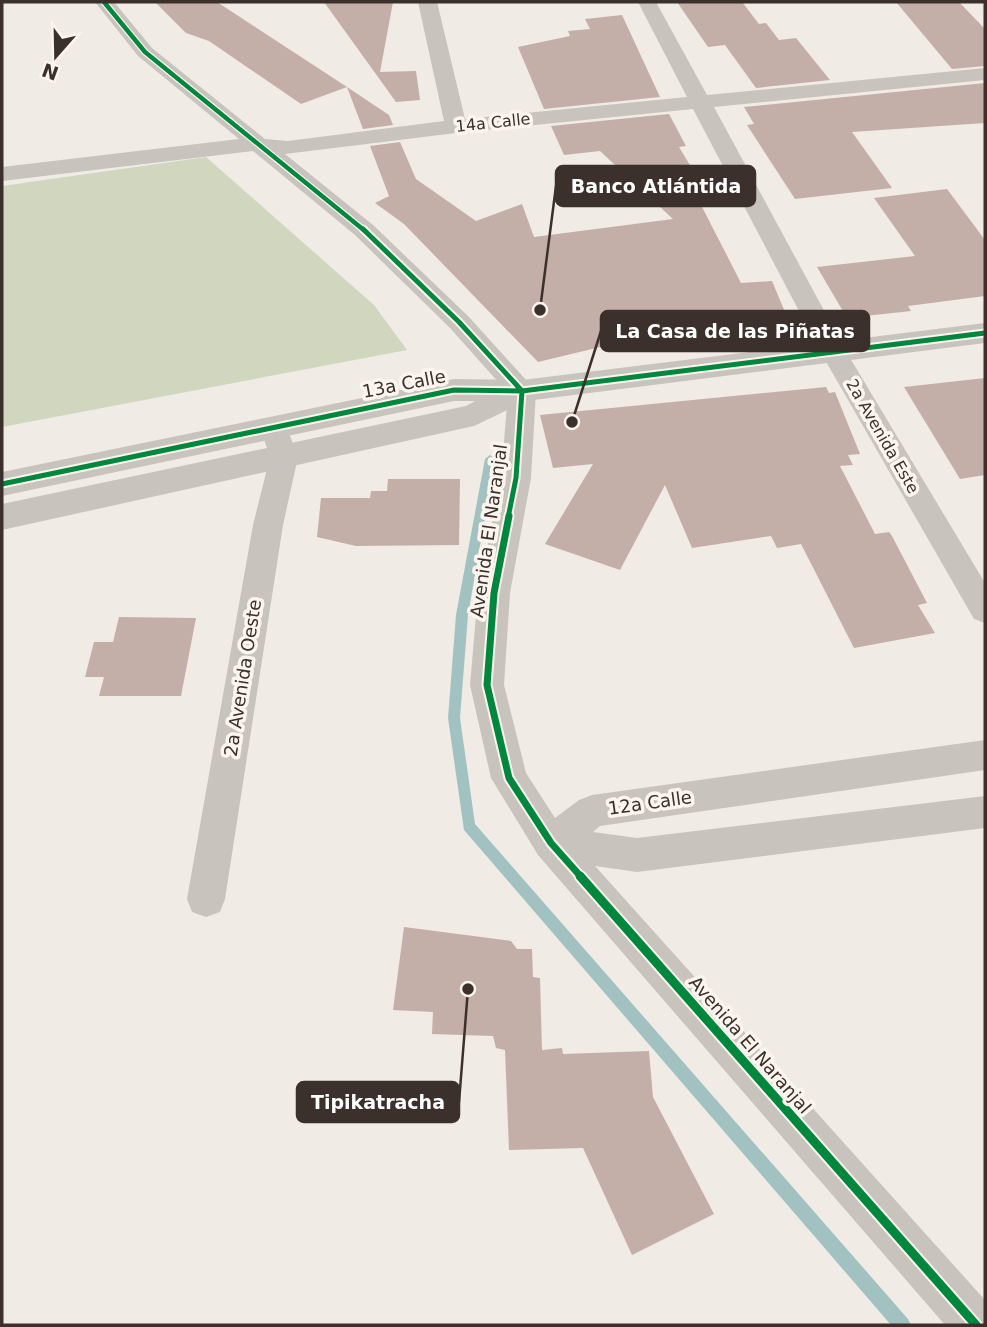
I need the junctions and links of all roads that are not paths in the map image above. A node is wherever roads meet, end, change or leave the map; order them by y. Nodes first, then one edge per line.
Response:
1 (104, 2) edge
2 (427, 2) edge
3 (647, 2) edge
4 (985, 57) edge
5 (985, 74) edge
6 (698, 94) junction
7 (454, 118) junction
8 (255, 144) junction
9 (2, 174) edge
10 (985, 333) edge
11 (834, 353) junction
12 (522, 391) junction
13 (279, 442) junction
14 (2, 484) edge
15 (2, 517) edge
16 (985, 610) edge
17 (985, 755) edge
18 (985, 812) edge
19 (551, 843) junction
20 (206, 899) dead end
21 (976, 1325) edge

1 - 8 street
2 - 7 street
3 - 6 street, 2a Avenida Este
4 - 6 street
5 - 6 street, 14a Calle
6 - 7 street, 14a Calle
6 - 11 street, 2a Avenida Este
7 - 8 street, 14a Calle
8 - 9 street, 14a Calle
8 - 12 street
10 - 11 street
11 - 12 street
11 - 16 street, 2a Avenida Este
12 - 13 street
12 - 19 street, Avenida El Naranjal
13 - 14 street
13 - 15 street
13 - 20 street, 2a Avenida Oeste
17 - 19 street, 12a Calle
18 - 19 street
19 - 21 street, Avenida El Naranjal

